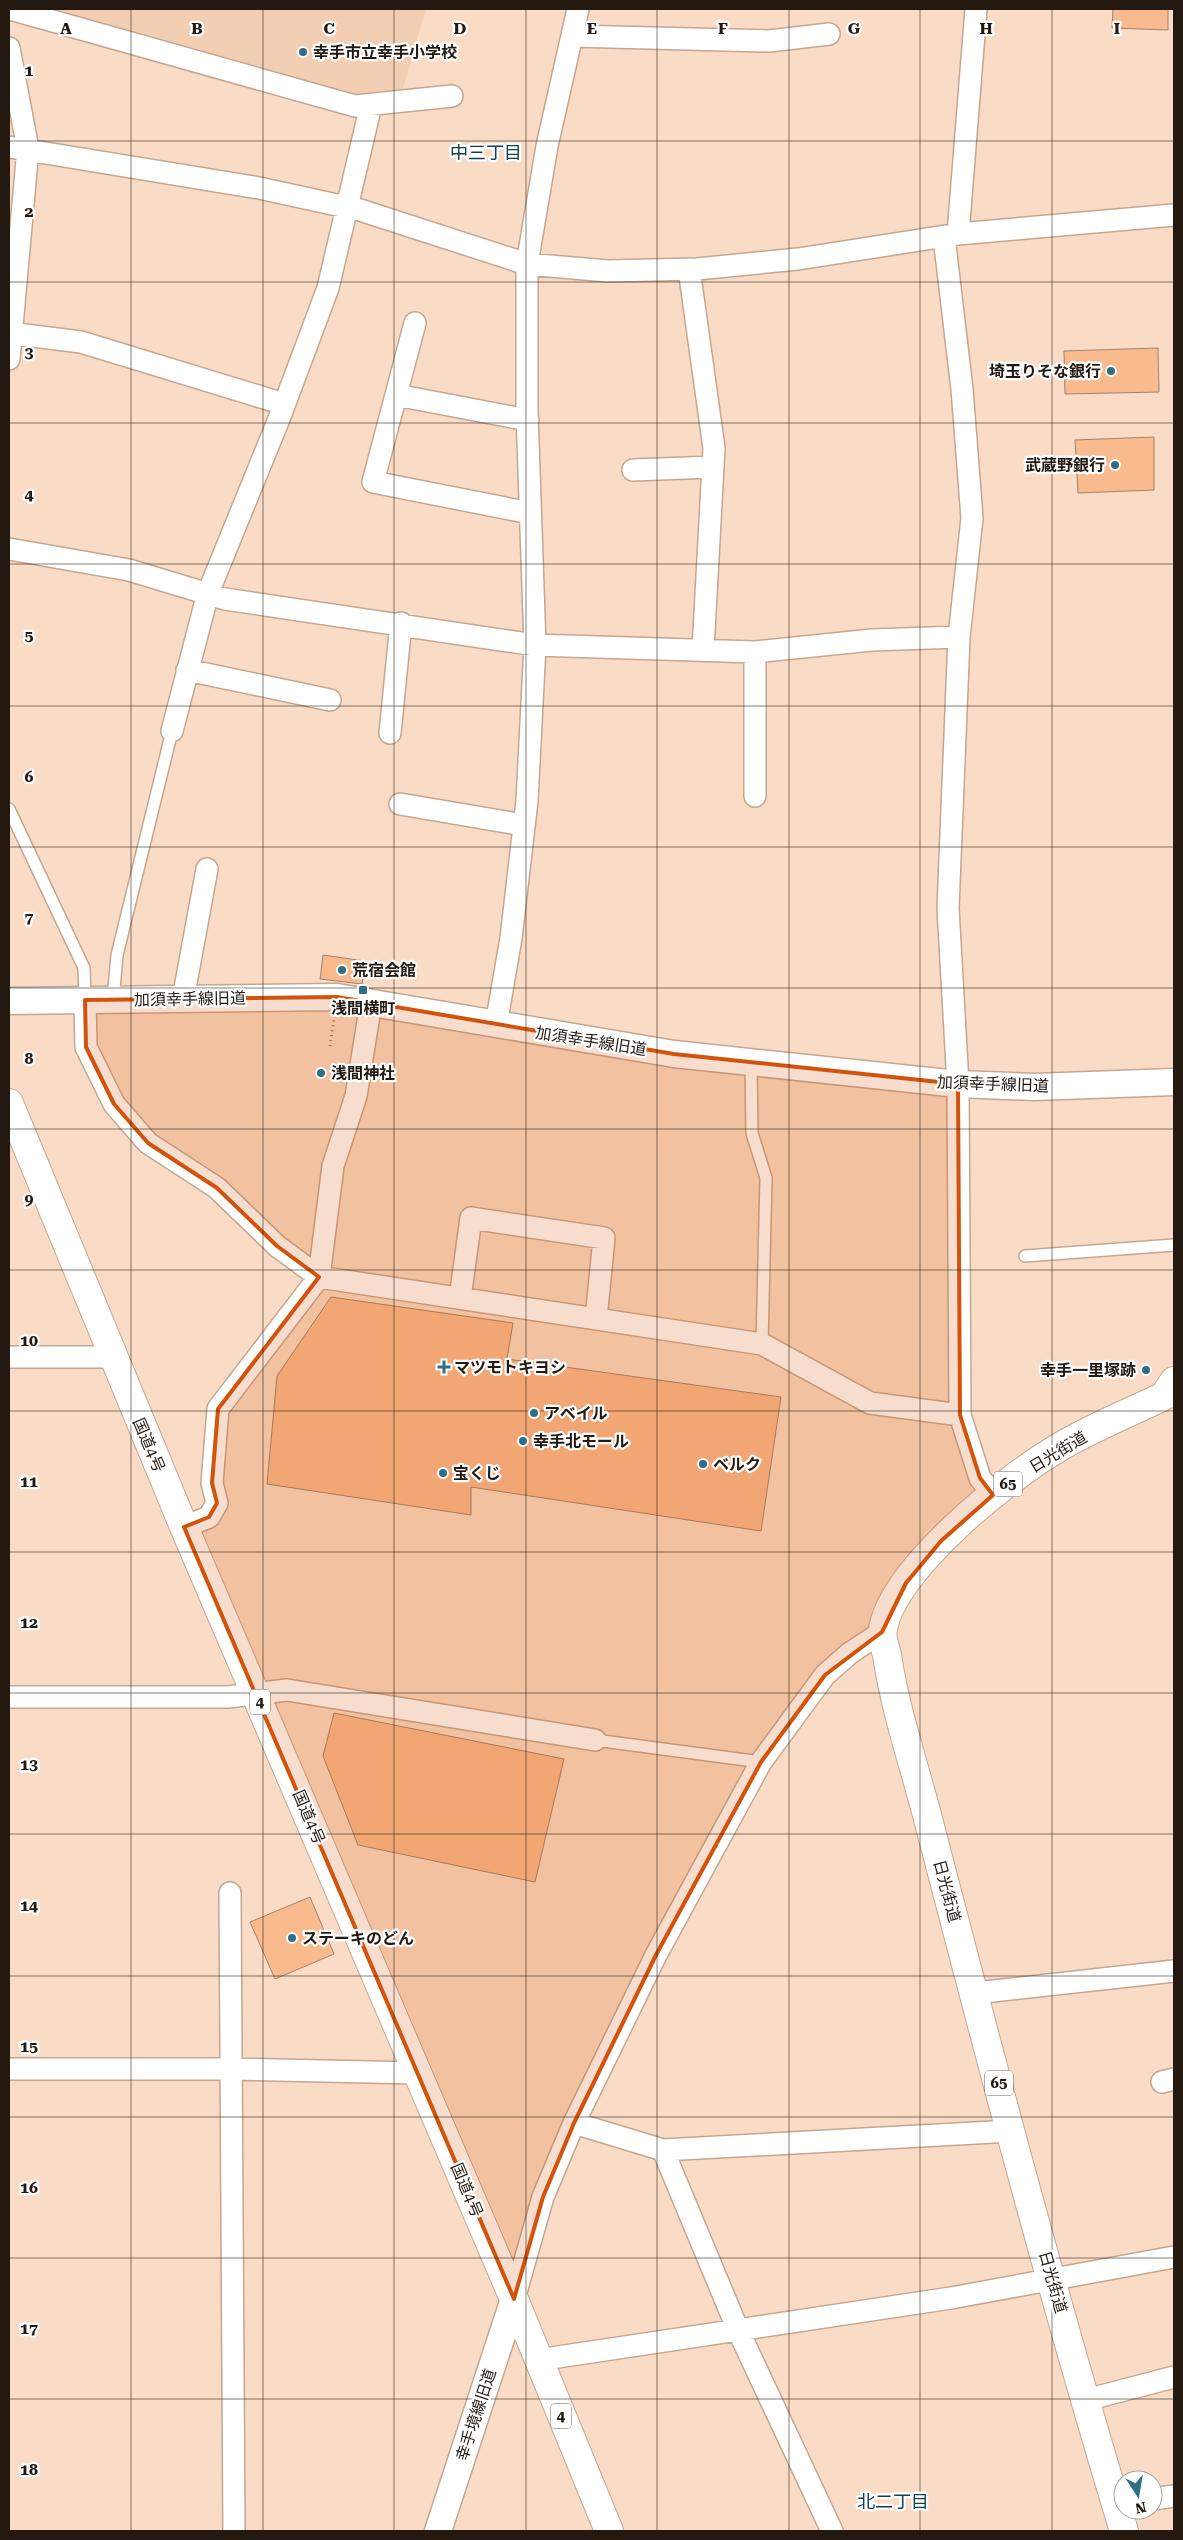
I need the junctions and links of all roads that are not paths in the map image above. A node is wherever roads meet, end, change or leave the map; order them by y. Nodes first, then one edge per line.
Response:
1 (10, 9) edge
2 (578, 9) edge
3 (976, 9) edge
4 (829, 34) dead end
5 (572, 36) junction
6 (9, 48) edge
7 (452, 96) dead end
8 (370, 105) junction
9 (18, 148) edge
10 (346, 208) junction
11 (1174, 215) edge
12 (951, 235) junction
13 (527, 264) junction
14 (689, 269) junction
15 (415, 323) dead end
16 (10, 333) edge
17 (9, 359) edge
18 (396, 395) junction
19 (284, 404) junction
20 (528, 420) junction
21 (713, 467) junction
22 (633, 470) dead end
23 (530, 513) junction
24 (9, 549) edge
25 (208, 593) junction
26 (402, 623) junction
27 (959, 637) junction
28 (535, 645) junction
29 (702, 650) junction
30 (754, 652) junction
31 (187, 670) junction
32 (330, 700) dead end
33 (172, 731) joint
34 (390, 733) dead end
35 (755, 796) dead end
36 (400, 804) dead end
37 (9, 809) edge
38 (524, 825) junction
39 (207, 869) dead end
40 (183, 999) junction
41 (85, 1000) junction
42 (113, 1000) junction
43 (9, 1001) edge
44 (371, 1003) junction
45 (496, 1025) junction
46 (751, 1062) junction
47 (1174, 1082) edge
48 (958, 1084) junction
49 (9, 1103) edge
50 (1174, 1244) edge
51 (1025, 1256) dead end
52 (319, 1277) junction
53 (460, 1298) junction
54 (596, 1319) junction
55 (762, 1344) junction
56 (9, 1357) edge
57 (112, 1357) junction
58 (1173, 1390) edge
59 (960, 1415) junction
60 (993, 1495) junction
61 (184, 1527) junction
62 (882, 1632) junction
63 (256, 1694) junction
64 (9, 1697) edge
65 (596, 1740) joint
66 (761, 1762) junction
67 (230, 1893) dead end
68 (1174, 1971) edge
69 (975, 1993) junction
70 (9, 2069) edge
71 (229, 2069) junction
72 (417, 2073) junction
73 (574, 2122) junction
74 (1012, 2131) junction
75 (663, 2150) junction
76 (1174, 2257) edge
77 (1052, 2280) junction
78 (514, 2300) junction
79 (738, 2330) junction
80 (538, 2360) junction
81 (1174, 2377) edge
82 (1086, 2400) junction
83 (1113, 2484) edge
84 (234, 2531) edge
85 (438, 2531) edge
86 (609, 2531) edge
87 (832, 2531) edge

1 - 8 street
2 - 5 street
3 - 12 street
4 - 5 street
5 - 13 street
6 - 9 street
7 - 8 street
8 - 10 street
9 - 10 street
9 - 16 street
10 - 13 street
10 - 19 street
11 - 12 street
12 - 14 street
12 - 27 street
13 - 14 street
13 - 20 street
14 - 21 street
15 - 18 street
16 - 17 street
16 - 19 street
18 - 20 street
18 - 23 street
19 - 25 street
20 - 23 street
21 - 22 street
21 - 29 street
23 - 28 street
24 - 25 street
25 - 26 street
25 - 31 street
26 - 28 street
26 - 34 street
27 - 30 street
27 - 48 street
28 - 29 street
28 - 38 street
29 - 30 street
30 - 35 street
31 - 32 street
31 - 33 street
33 - 42 lane
36 - 38 street
37 - 41 lane
38 - 45 street
39 - 40 street
40 - 42 street, 加須幸手線旧道
40 - 44 street, 加須幸手線旧道
41 - 42 street, 加須幸手線旧道
41 - 43 street, 加須幸手線旧道
41 - 52 street
44 - 45 street, 加須幸手線旧道
44 - 52 street
45 - 46 street, 加須幸手線旧道
46 - 48 street, 加須幸手線旧道
46 - 55 lane
47 - 48 street, 加須幸手線旧道
48 - 59 street
49 - 57 main road, 国道4号 / 4
50 - 51 lane
52 - 53 street
52 - 61 street
53 - 54 street
53 - 54 street
54 - 55 street
55 - 59 street
56 - 57 street
57 - 61 main road, 国道4号 / 4
58 - 60 main road, 日光街道 / 65
59 - 60 street
60 - 62 main road, 日光街道 / 65
61 - 63 main road, 国道4号 / 4
62 - 66 street
62 - 69 main road, 日光街道 / 65
63 - 64 street
63 - 65 street
63 - 72 main road, 国道4号 / 4
65 - 66 lane
66 - 73 street
67 - 71 street
68 - 69 street
69 - 74 main road, 日光街道 / 65
70 - 71 street
71 - 72 street
71 - 84 street
72 - 78 main road, 国道4号 / 4
73 - 75 street
73 - 78 street
74 - 75 street
74 - 77 main road, 日光街道 / 65
75 - 79 street
76 - 77 street
77 - 79 street
77 - 82 main road, 日光街道 / 65
78 - 80 main road, 国道4号 / 4
78 - 85 street, 幸手境線旧道
79 - 80 street
79 - 87 street
80 - 86 main road, 国道4号 / 4
81 - 82 street
82 - 83 main road, 日光街道 / 65

